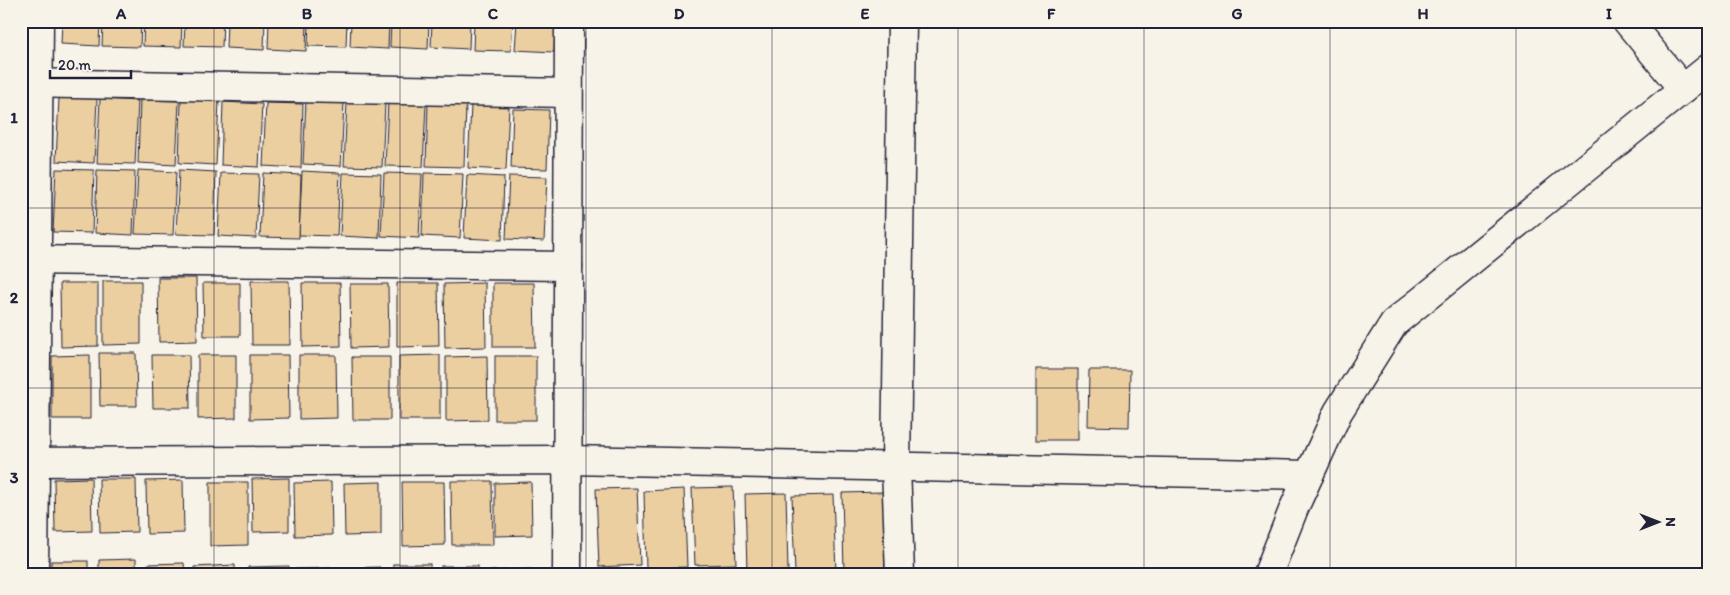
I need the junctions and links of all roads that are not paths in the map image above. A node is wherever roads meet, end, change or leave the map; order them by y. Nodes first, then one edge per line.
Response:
1 (39, 21) edge
2 (569, 21) edge
3 (902, 21) edge
4 (1626, 21) edge
5 (1709, 68) edge
6 (30, 83) edge
7 (1683, 89) junction
8 (568, 93) junction
9 (30, 260) edge
10 (568, 266) junction
11 (568, 460) junction
12 (28, 462) edge
13 (896, 467) junction
14 (1309, 475) junction
15 (34, 574) edge
16 (567, 574) edge
17 (900, 574) edge
18 (1268, 574) edge

1 - 6 street
2 - 8 street
3 - 13 street
4 - 7 street
5 - 7 street
6 - 8 street
6 - 9 street
7 - 14 street
8 - 10 street
9 - 10 street
9 - 12 street
10 - 11 street
11 - 12 street
11 - 13 street
11 - 16 street
12 - 15 street
13 - 14 street
13 - 17 street
14 - 18 street

